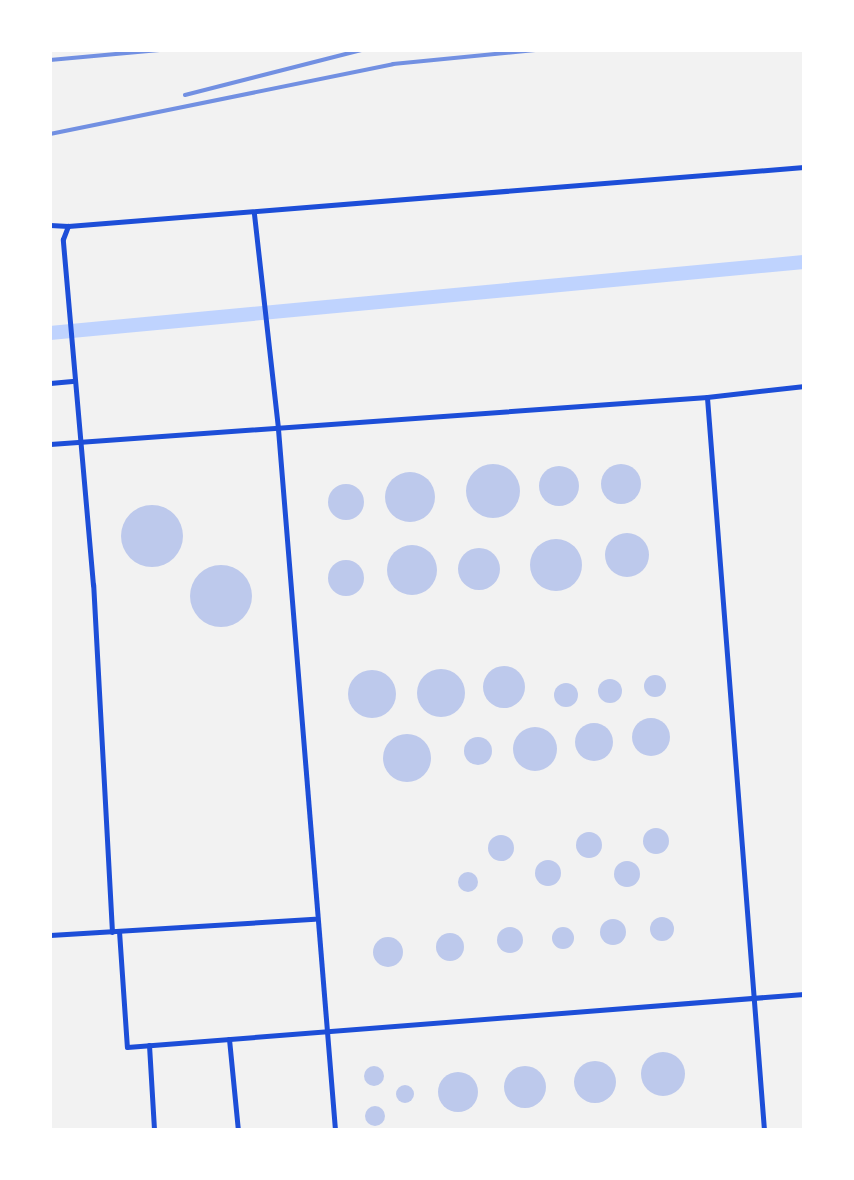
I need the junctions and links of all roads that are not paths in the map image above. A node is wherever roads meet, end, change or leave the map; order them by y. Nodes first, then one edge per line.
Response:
1 (804, 167) edge
2 (254, 214) junction
3 (50, 225) edge
4 (68, 226) junction
5 (75, 381) junction
6 (50, 383) edge
7 (804, 386) edge
8 (707, 397) junction
9 (278, 429) junction
10 (82, 441) junction
11 (50, 444) edge
12 (315, 919) junction
13 (115, 932) junction
14 (50, 935) edge
15 (804, 994) edge
16 (753, 998) junction
17 (325, 1032) junction
18 (229, 1039) junction
19 (149, 1045) junction
20 (154, 1130) edge
21 (238, 1130) edge
22 (335, 1130) edge
23 (764, 1130) edge

1 - 2 street
2 - 4 street
2 - 9 street
3 - 4 street
4 - 5 street
5 - 6 street
5 - 10 street
7 - 8 street
8 - 9 street
8 - 16 street
9 - 10 street
9 - 12 street
10 - 11 street
10 - 13 street
12 - 13 street
12 - 17 street
13 - 14 street
13 - 19 street
15 - 16 street
16 - 17 street
16 - 23 street
17 - 18 street
17 - 22 street
18 - 19 street
18 - 21 street
19 - 20 street

